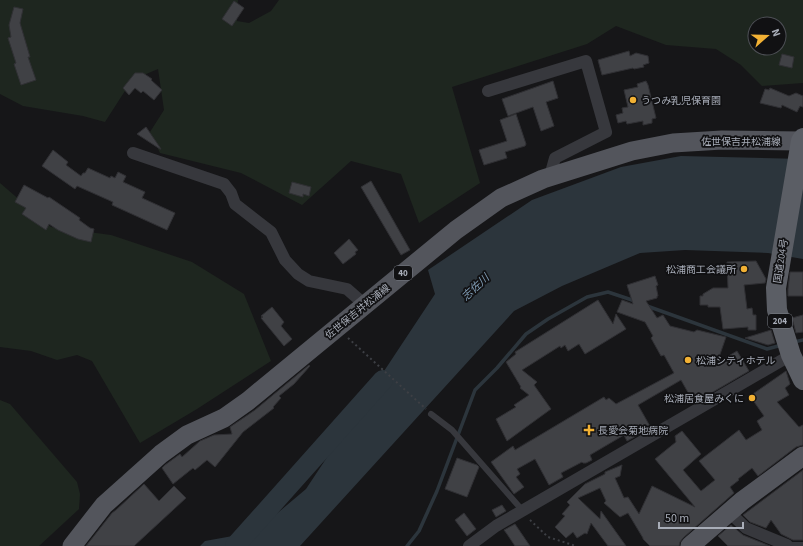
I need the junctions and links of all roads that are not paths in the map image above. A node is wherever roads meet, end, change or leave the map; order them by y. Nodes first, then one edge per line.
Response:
1 (488, 91) dead end
2 (802, 144) edge
3 (133, 153) dead end
4 (550, 176) junction
5 (364, 304) junction
6 (791, 355) junction
7 (803, 380) edge
8 (431, 414) road end
9 (803, 456) edge
10 (523, 511) junction
11 (729, 512) junction
12 (786, 545) edge
13 (803, 545) edge
14 (72, 546) edge
15 (469, 546) edge
16 (690, 546) edge

1 - 4 street
2 - 4 main road, 佐世保吉井松浦線 / 40
2 - 6 highway, 国道204号 / 204
3 - 5 street
4 - 5 main road, 佐世保吉井松浦線 / 40
5 - 14 main road, 佐世保吉井松浦線 / 40
6 - 7 highway, 国道204号 / 204
6 - 10 street
8 - 10 lane
9 - 11 main road
10 - 15 street
11 - 12 street
11 - 16 main road
12 - 13 lane

